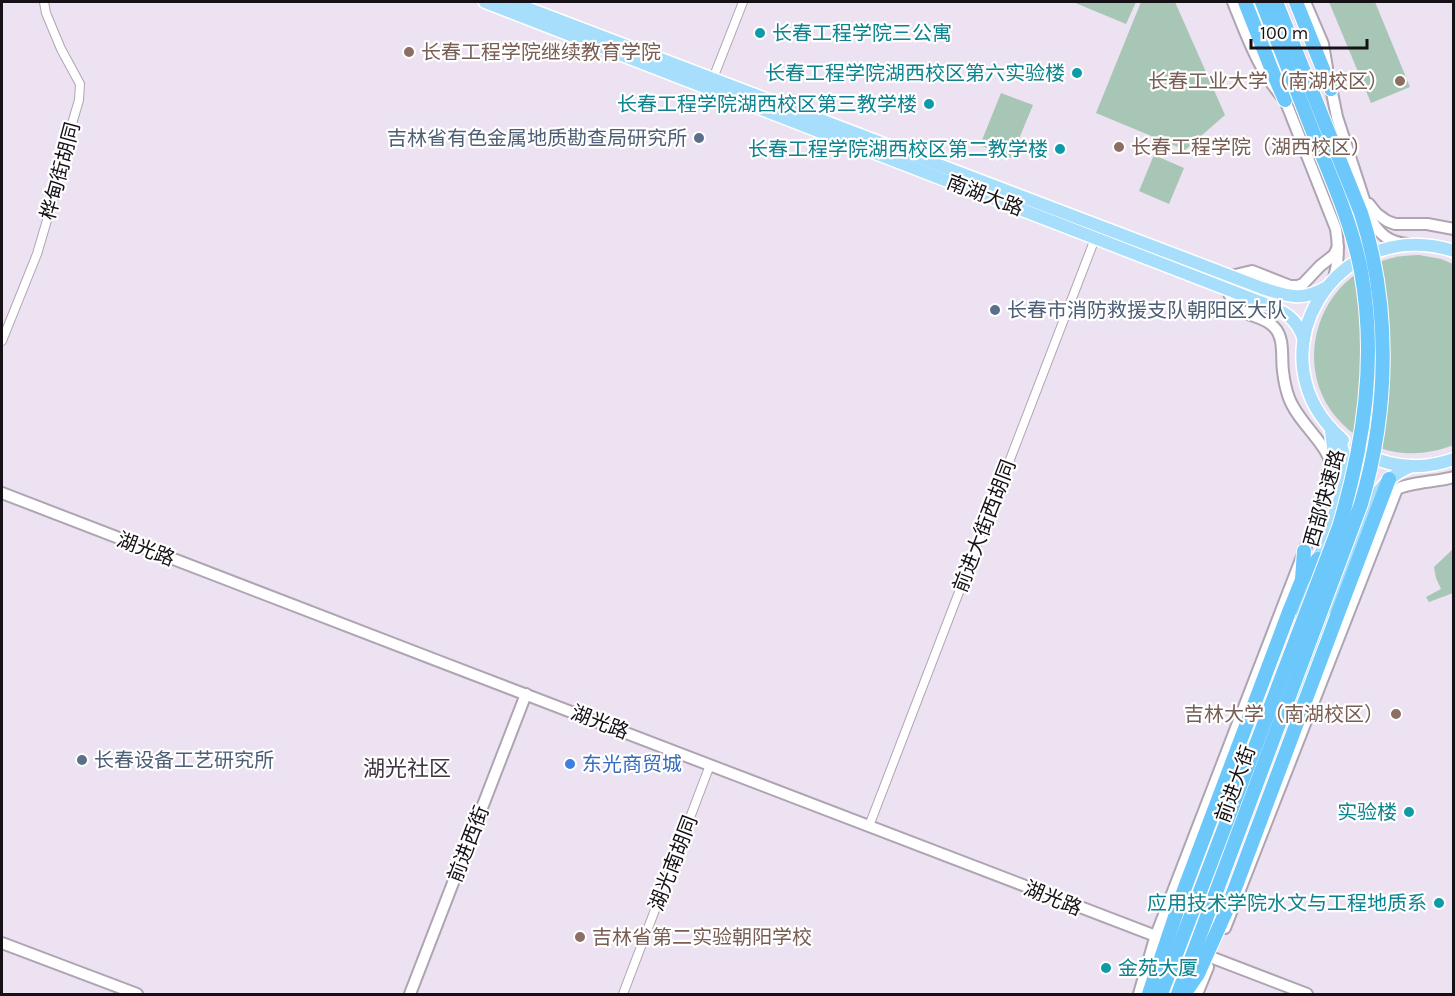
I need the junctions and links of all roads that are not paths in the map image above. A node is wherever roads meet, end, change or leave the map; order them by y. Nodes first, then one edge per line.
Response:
1 (44, 2) edge
2 (485, 2) edge
3 (510, 2) edge
4 (743, 2) edge
5 (1233, 2) edge
6 (1245, 2) edge
7 (1262, 2) edge
8 (1276, 2) edge
9 (1296, 2) edge
10 (1305, 2) edge
11 (712, 83) junction
12 (1331, 88) junction
13 (1285, 100) junction
14 (1364, 199) junction
15 (1454, 230) edge
16 (1097, 232) junction
17 (1339, 243) junction
18 (1407, 244) junction
19 (1454, 251) edge
20 (1230, 276) junction
21 (1331, 282) junction
22 (1226, 289) junction
23 (1304, 340) junction
24 (2, 341) edge
25 (1334, 431) junction
26 (1454, 459) edge
27 (1412, 466) junction
28 (1331, 477) junction
29 (1454, 477) edge
30 (1389, 479) junction
31 (2, 493) edge
32 (1304, 551) junction
33 (1318, 559) junction
34 (1302, 580) junction
35 (526, 694) junction
36 (710, 765) junction
37 (869, 826) junction
38 (1155, 938) junction
39 (2, 943) edge
40 (1175, 945) junction
41 (1198, 954) junction
42 (1211, 958) junction
43 (137, 994) edge
44 (410, 994) edge
45 (623, 994) edge
46 (1139, 994) edge
47 (1149, 994) edge
48 (1159, 994) edge
49 (1181, 994) edge
50 (1197, 994) edge
51 (1307, 994) edge

1 - 24 street, 桦甸街胡同
2 - 11 main road, 南湖大路
3 - 11 main road, 南湖大路
4 - 11 street
5 - 13 main road
6 - 13 highway
7 - 48 highway, 西部快速路, bridge
8 - 49 highway, 西部快速路, bridge
9 - 12 highway
10 - 12 main road
11 - 16 main road, 南湖大路
12 - 14 main road
13 - 17 main road
14 - 15 main road
14 - 18 main road
16 - 20 main road, 南湖大路
16 - 22 main road, 南湖大路
16 - 37 street, 前进大街西胡同
17 - 20 main road
17 - 21 main road
18 - 19 main road
18 - 21 main road
20 - 21 main road, 南湖大路
21 - 23 main road
22 - 23 main road, 南湖大路
22 - 28 main road
23 - 25 main road
25 - 27 main road
25 - 28 main road
25 - 33 main road, 前进大街
26 - 27 main road
27 - 30 main road, 前进大街
28 - 32 main road, 前进大街
29 - 42 main road
30 - 41 main road, 前进大街
30 - 49 highway, bridge
31 - 35 main road, 湖光路
32 - 34 highway
32 - 38 main road, 前进大街
33 - 34 highway
33 - 40 main road, 前进大街
34 - 47 highway, bridge
35 - 36 main road, 湖光路
35 - 44 main road, 前进西街
36 - 37 main road, 湖光路
36 - 45 street, 湖光南胡同
37 - 38 main road, 湖光路
38 - 40 main road, 湖光路
38 - 46 main road, 前进大街
39 - 43 main road
40 - 41 main road, 湖光路
40 - 48 main road, 前进大街
41 - 42 main road, 湖光路
41 - 49 main road, 前进大街
42 - 50 main road
42 - 51 main road, 湖光路

